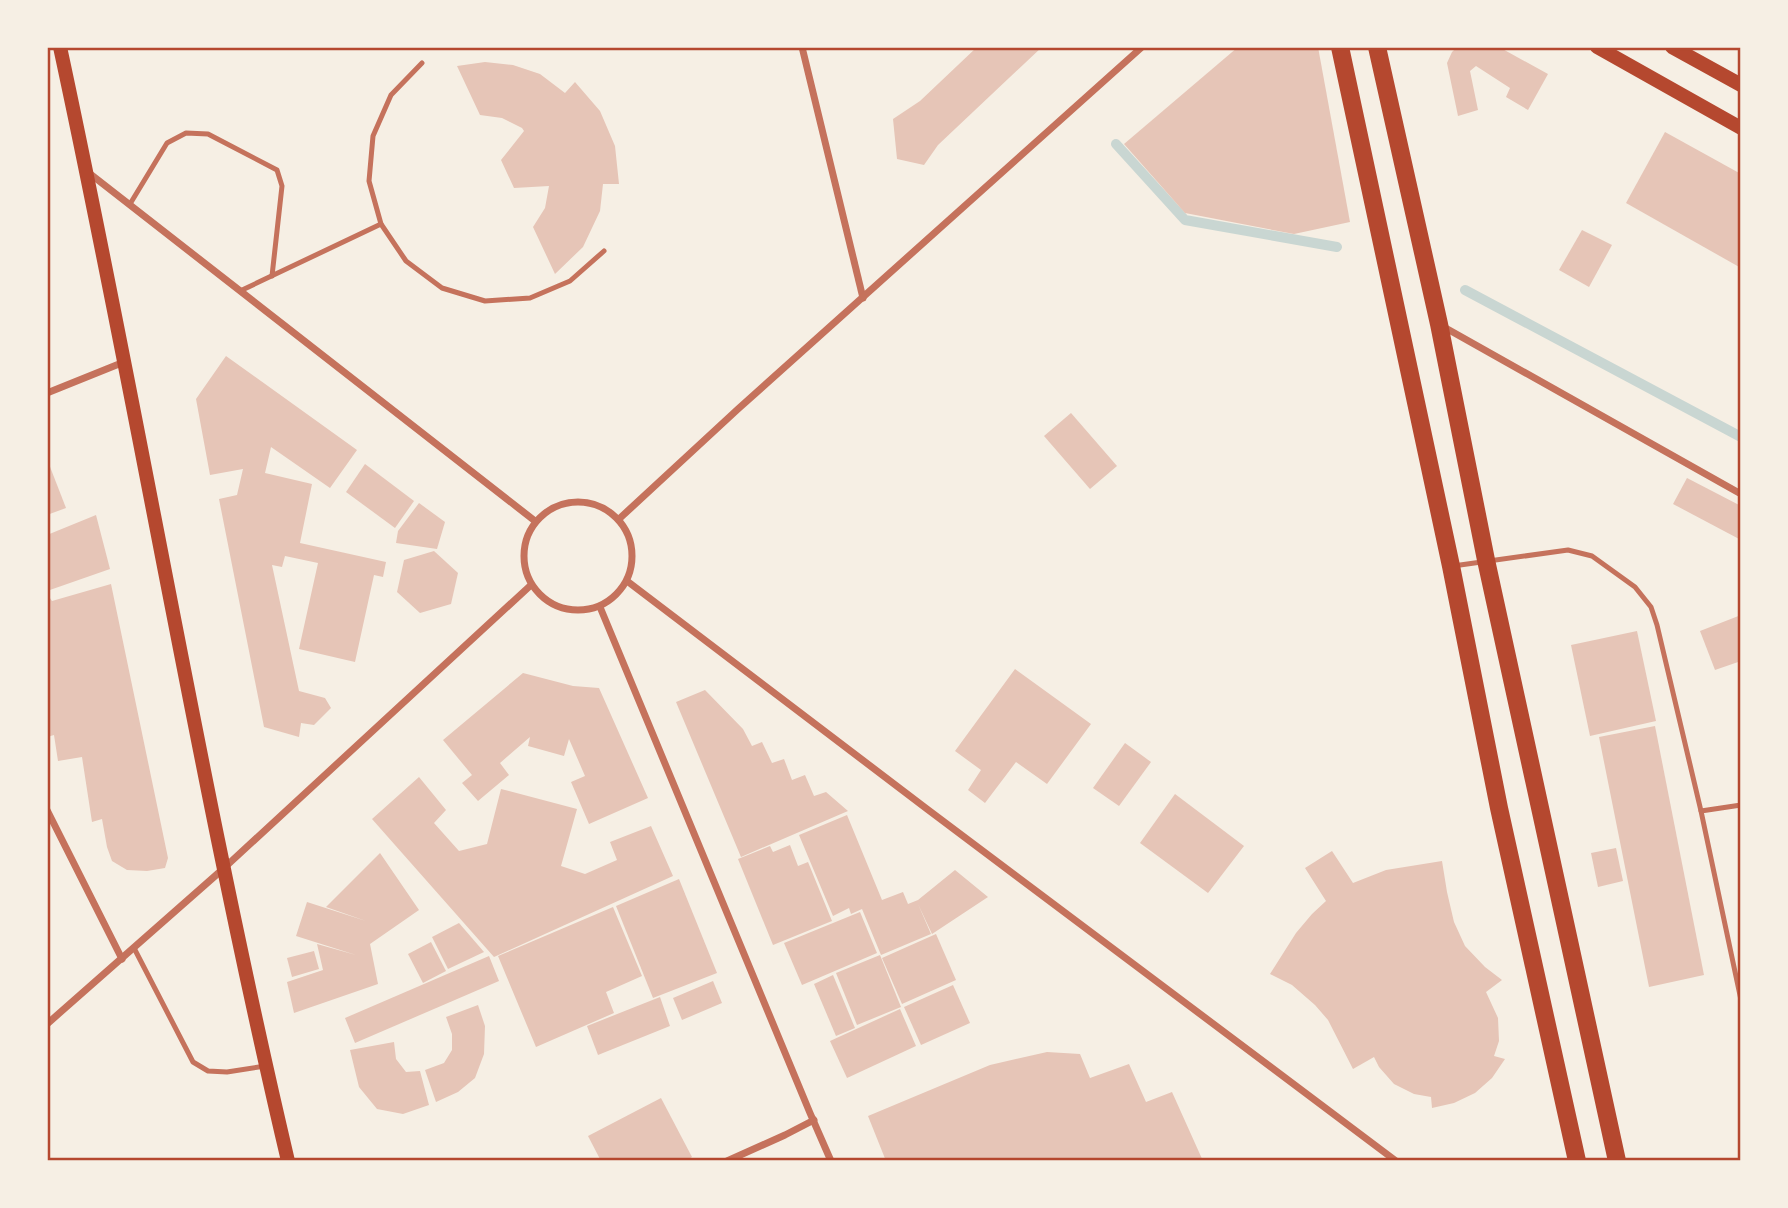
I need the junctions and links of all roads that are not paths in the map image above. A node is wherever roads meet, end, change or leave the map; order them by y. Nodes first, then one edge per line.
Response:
1 (60, 47) edge
2 (802, 47) edge
3 (1142, 47) edge
4 (1340, 47) edge
5 (1377, 47) edge
6 (1597, 47) edge
7 (1672, 47) edge
8 (422, 63) dead end
9 (1741, 85) edge
10 (1741, 128) edge
11 (87, 171) junction
12 (130, 204) junction
13 (381, 224) junction
14 (604, 251) dead end
15 (272, 276) junction
16 (240, 291) junction
17 (863, 298) junction
18 (1439, 324) junction
19 (124, 362) junction
20 (47, 393) edge
21 (1741, 494) edge
22 (619, 519) junction
23 (535, 521) junction
24 (1486, 560) junction
25 (1451, 566) junction
26 (627, 581) junction
27 (531, 585) junction
28 (600, 607) junction
29 (1741, 805) edge
30 (47, 810) edge
31 (1701, 811) junction
32 (223, 869) junction
33 (134, 948) junction
34 (122, 959) junction
35 (1741, 1000) edge
36 (47, 1024) edge
37 (265, 1066) junction
38 (814, 1120) junction
39 (288, 1161) edge
40 (727, 1161) edge
41 (831, 1161) edge
42 (1396, 1161) edge
43 (1577, 1161) edge
44 (1617, 1161) edge

1 - 11 main road
2 - 17 street
3 - 17 street
4 - 25 main road
5 - 18 main road
6 - 10 main road
7 - 9 main road
8 - 13 lane
11 - 12 street
11 - 19 main road
12 - 15 lane
12 - 16 street
13 - 14 lane
13 - 15 lane
15 - 16 lane
16 - 23 street
17 - 22 street
18 - 21 street
18 - 24 main road
19 - 20 street
19 - 32 main road
22 - 23 street
22 - 26 street
23 - 27 street
24 - 25 lane
24 - 31 lane
24 - 44 main road
25 - 43 main road
26 - 28 street
26 - 42 street
27 - 28 street
27 - 32 street
28 - 38 street
29 - 31 lane
30 - 34 street
31 - 35 lane
32 - 33 street
32 - 37 main road
33 - 34 street
33 - 37 lane
34 - 36 street
37 - 39 main road
38 - 40 street
38 - 41 street

